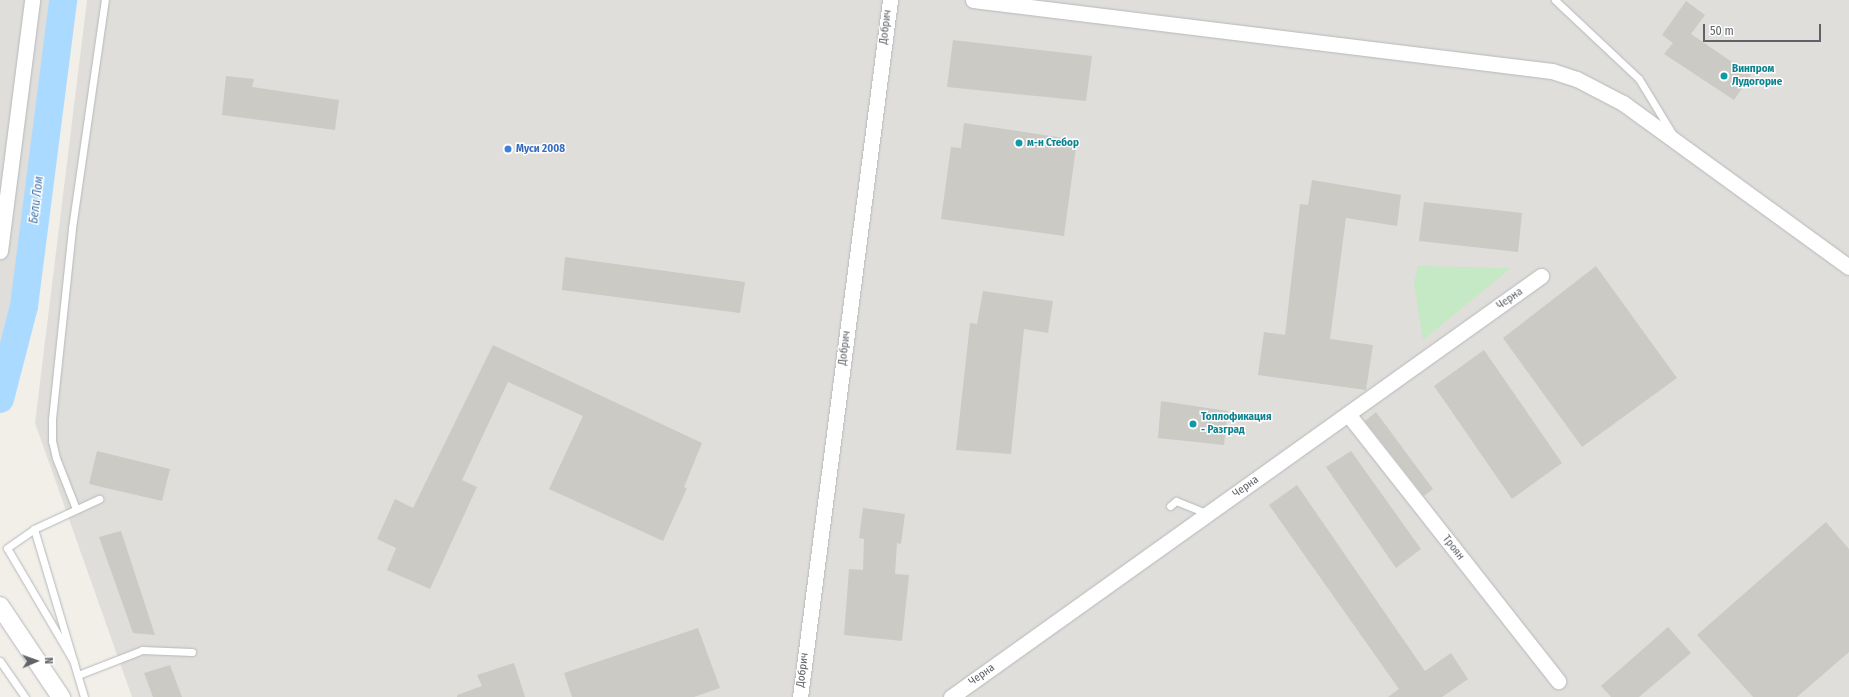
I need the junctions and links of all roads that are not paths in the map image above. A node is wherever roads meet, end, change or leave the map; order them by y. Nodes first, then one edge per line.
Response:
1 (32, 0) edge
2 (105, 0) edge
3 (890, 0) edge
4 (973, 0) edge
5 (1555, 0) edge
6 (1678, 142) junction
7 (0, 251) edge
8 (1849, 267) edge
9 (1541, 276) dead end
10 (1348, 414) junction
11 (99, 499) dead end
12 (1170, 506) dead end
13 (76, 509) junction
14 (1208, 514) junction
15 (34, 529) junction
16 (0, 606) edge
17 (192, 652) dead end
18 (0, 661) edge
19 (74, 662) junction
20 (78, 675) junction
21 (1558, 681) dead end
22 (25, 697) edge
23 (61, 697) edge
24 (84, 697) edge
25 (800, 697) edge
26 (951, 697) edge

1 - 7 street
2 - 13 lane
3 - 25 street, Добрич
4 - 6 street
5 - 6 lane
6 - 8 street
9 - 10 street, Черна
10 - 14 street, Черна
10 - 21 street, Троян
11 - 13 lane
12 - 14 lane
13 - 15 lane
14 - 26 street, Черна
15 - 19 lane
15 - 19 lane
16 - 23 street
17 - 20 lane
18 - 22 lane
19 - 20 lane
20 - 24 lane

